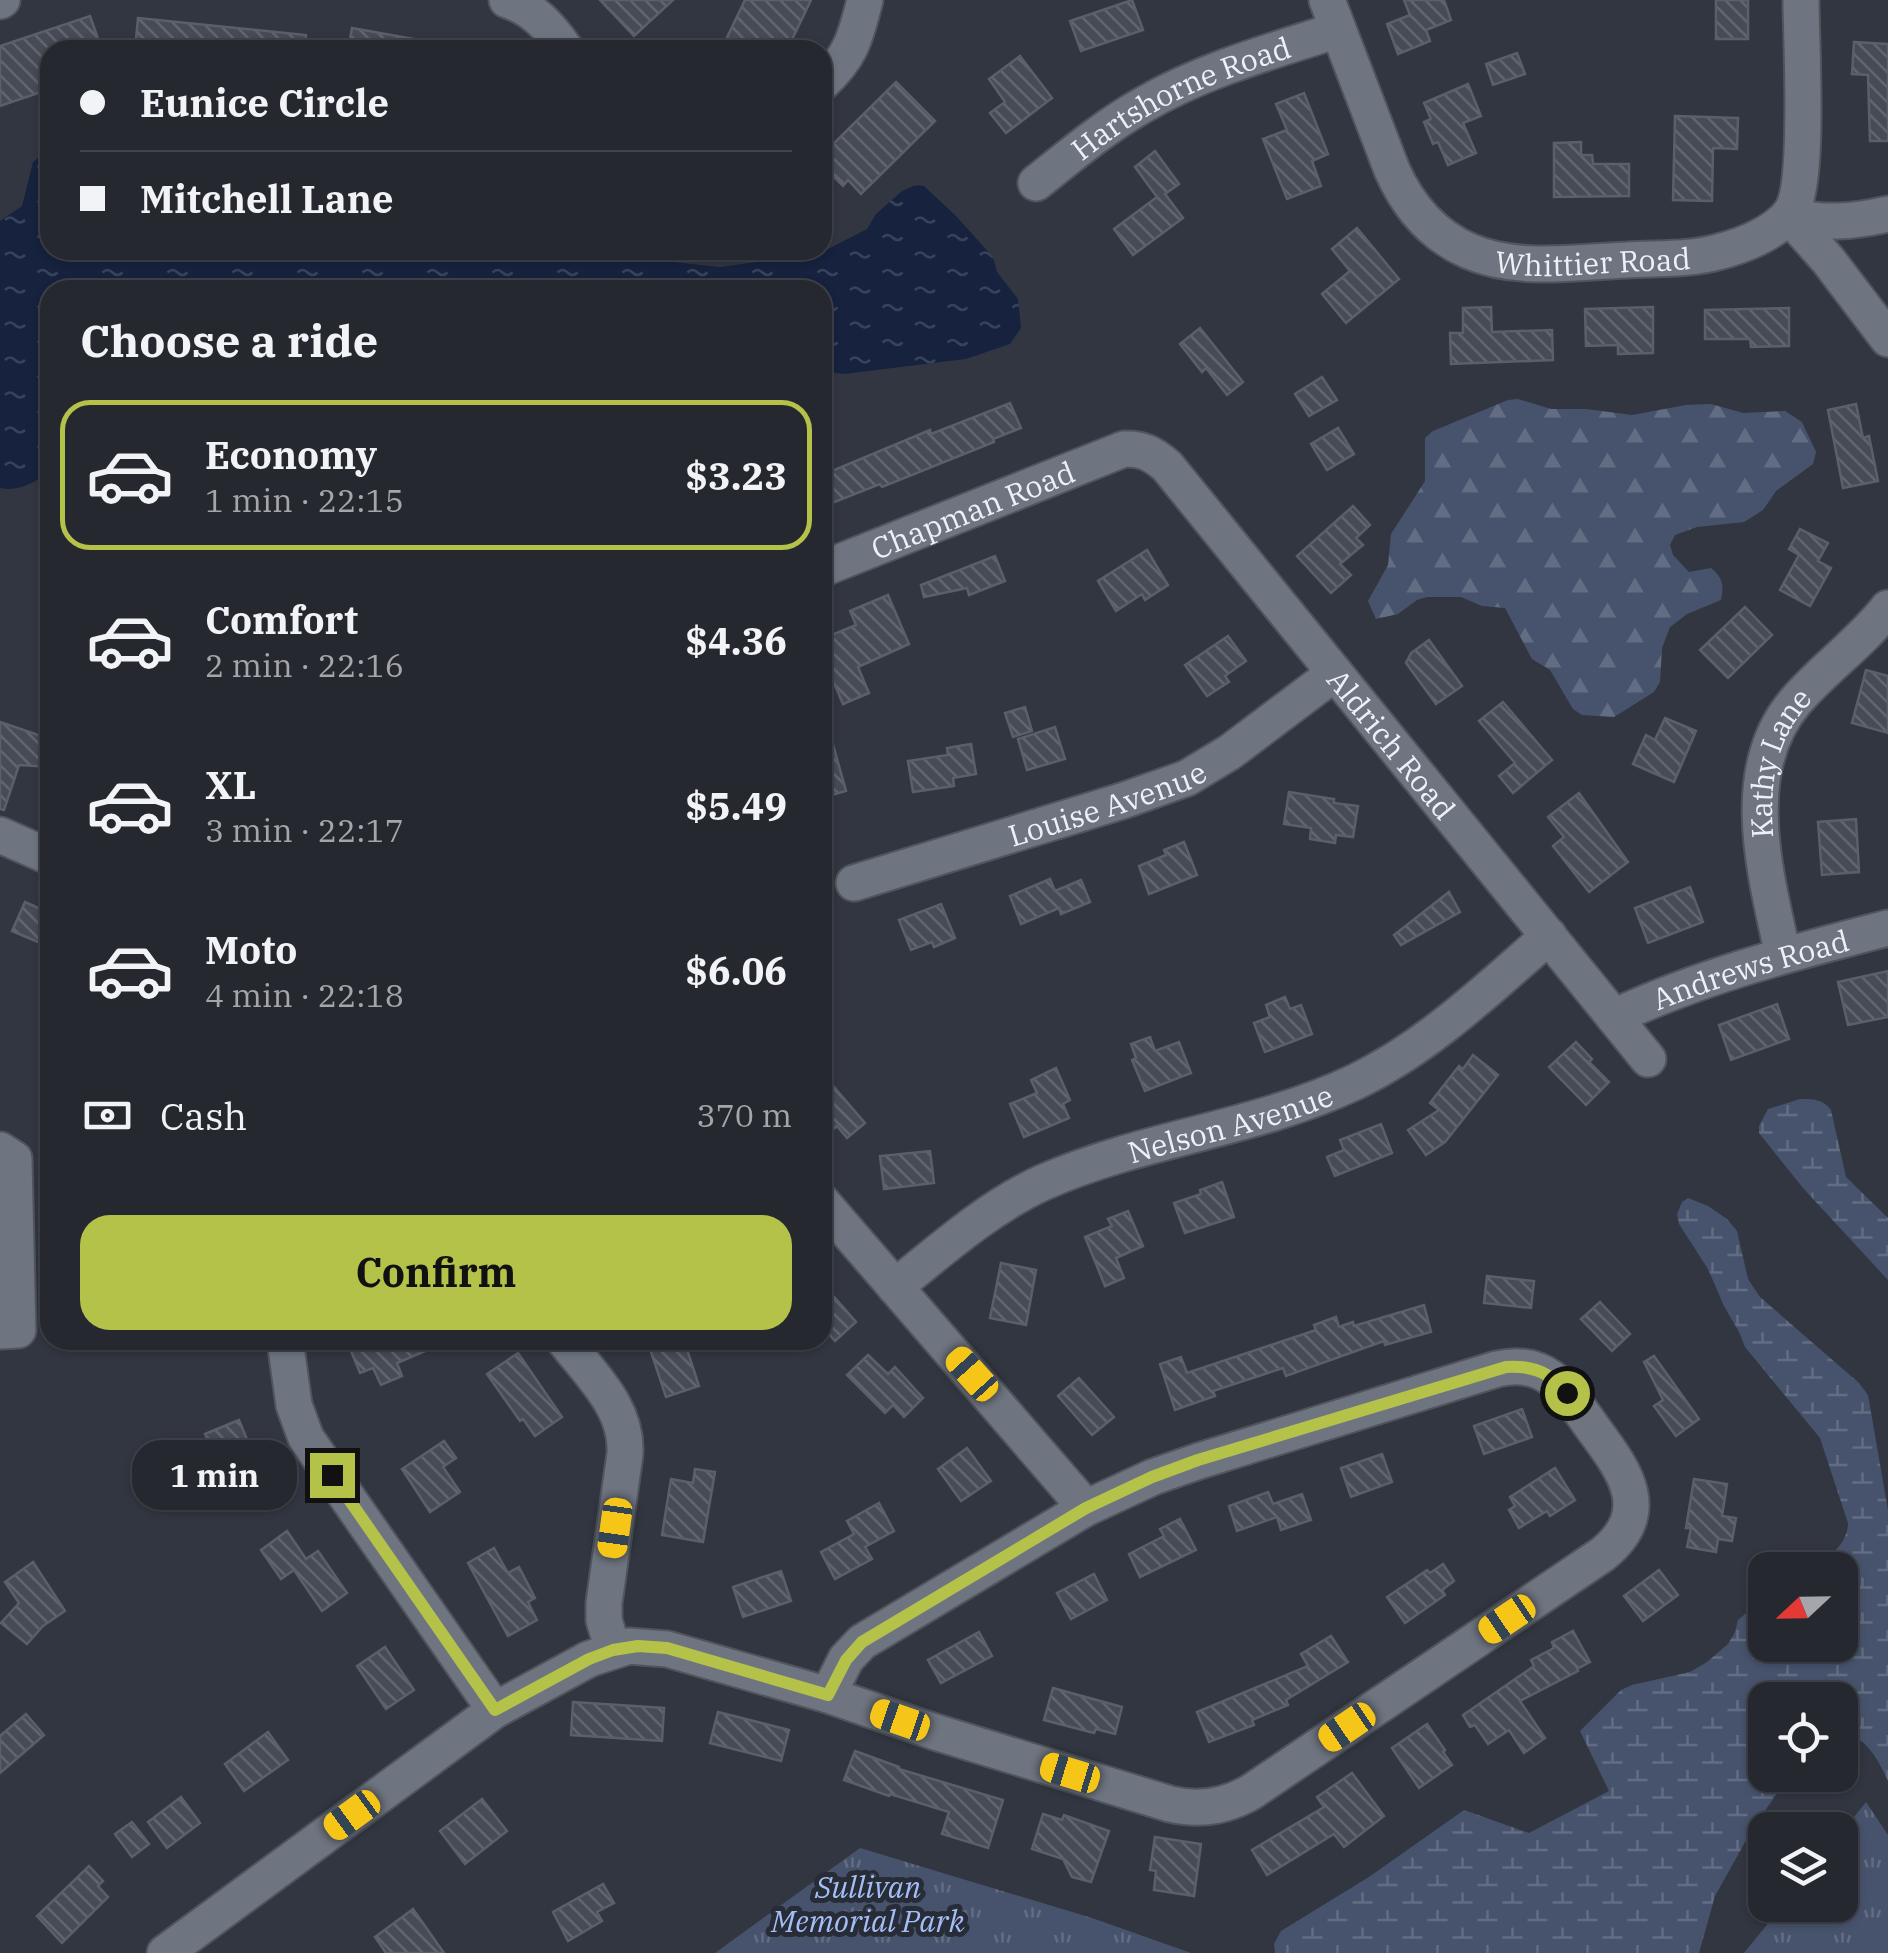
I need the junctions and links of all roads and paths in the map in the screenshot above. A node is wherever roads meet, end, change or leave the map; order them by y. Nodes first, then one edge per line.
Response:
1 (507, 0) edge
2 (866, 0) edge
3 (1800, 0) edge
4 (1333, 15) edge
5 (557, 40) edge
6 (832, 72) edge
7 (1036, 183) dead end
8 (1888, 214) edge
9 (1789, 216) junction
10 (1888, 339) edge
11 (1124, 449) joint
12 (832, 565) edge
13 (1888, 608) edge
14 (1335, 673) junction
15 (0, 835) edge
16 (40, 852) edge
17 (854, 884) dead end
18 (1888, 928) edge
19 (1548, 936) junction
20 (1782, 956) junction
21 (1614, 1017) junction
22 (1648, 1059) dead end
23 (0, 1150) edge
24 (832, 1213) edge
25 (896, 1286) junction
26 (0, 1331) edge
27 (286, 1350) edge
28 (572, 1350) edge
29 (1086, 1508) junction
30 (613, 1650) junction
31 (828, 1695) junction
32 (495, 1710) junction
33 (165, 1953) edge

1 - 5 street
2 - 6 street
3 - 9 street
4 - 7 street, Hartshorne Road
4 - 9 street, Whittier Road
8 - 9 street
9 - 10 street
11 - 12 street, Chapman Road
11 - 14 street, Aldrich Road
13 - 20 street, Kathy Lane
14 - 17 street, Louise Avenue
14 - 19 street, Aldrich Road
15 - 16 street
18 - 20 street, Andrews Road
19 - 21 street, Aldrich Road
19 - 25 street, Nelson Avenue
20 - 21 street, Andrews Road
21 - 22 street, Aldrich Road
23 - 26 street
24 - 25 street
25 - 29 street
27 - 32 street
28 - 30 street
29 - 31 street
29 - 31 street
30 - 31 street
30 - 32 street
32 - 33 street

